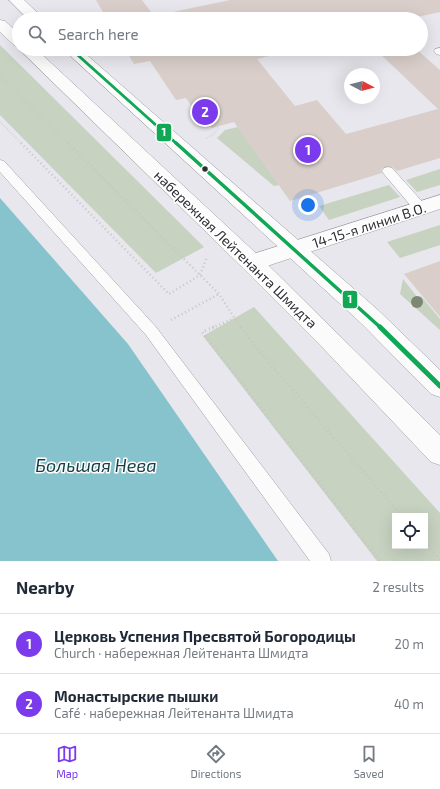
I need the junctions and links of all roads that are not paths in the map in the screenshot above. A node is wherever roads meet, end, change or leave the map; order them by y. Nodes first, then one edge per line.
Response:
1 (16, 0) edge
2 (29, 12) edge
3 (0, 24) edge
4 (12, 35) edge
5 (34, 56) edge
6 (85, 56) edge
7 (0, 164) edge
8 (388, 172) dead end
9 (440, 202) edge
10 (421, 209) junction
11 (295, 249) junction
12 (252, 263) junction
13 (440, 386) edge
14 (440, 453) edge
15 (322, 561) edge

1 - 2 street
3 - 4 street
5 - 12 street, набережная Лейтенанта Шмидта
6 - 11 street
7 - 15 lane
8 - 10 lane
9 - 10 street, 14-15-я линии В.О.
10 - 11 street, 14-15-я линии В.О.
11 - 12 street, 14-15-я линии В.О.
11 - 13 street
12 - 14 street, набережная Лейтенанта Шмидта

